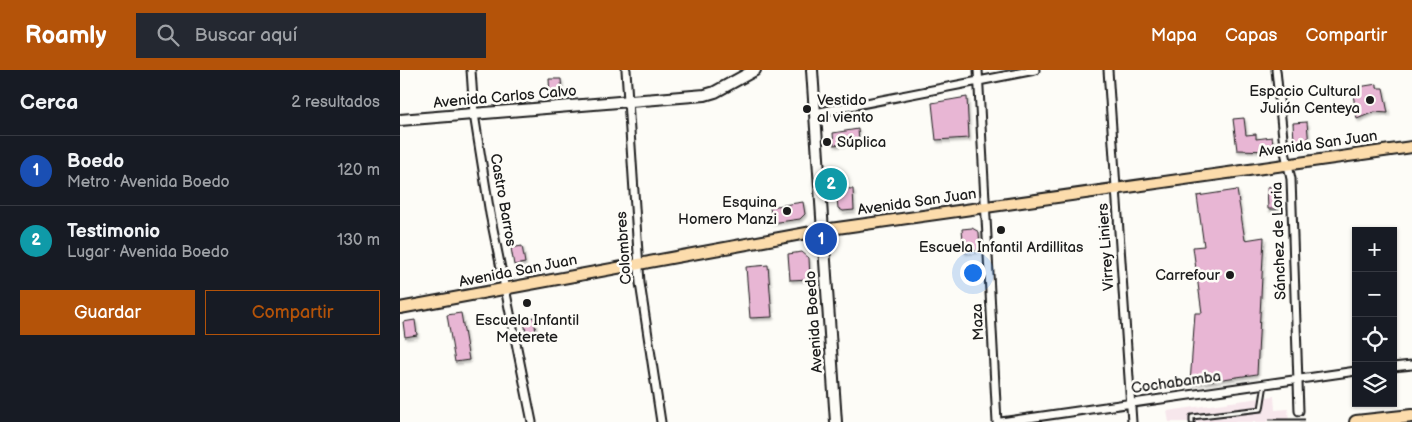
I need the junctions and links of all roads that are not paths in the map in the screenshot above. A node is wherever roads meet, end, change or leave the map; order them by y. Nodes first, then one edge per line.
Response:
1 (471, 70) edge
2 (626, 70) edge
3 (755, 70) edge
4 (812, 70) edge
5 (978, 70) edge
6 (1035, 70) edge
7 (1108, 70) edge
8 (1276, 70) edge
9 (978, 82) junction
10 (628, 101) junction
11 (815, 113) junction
12 (474, 114) junction
13 (400, 120) edge
14 (1412, 147) edge
15 (1288, 164) junction
16 (1116, 188) junction
17 (986, 207) junction
18 (823, 230) junction
19 (638, 264) junction
20 (506, 289) junction
21 (400, 308) edge
22 (1412, 365) edge
23 (1397, 367) edge
24 (1352, 372) edge
25 (1298, 378) junction
26 (1265, 383) junction
27 (1131, 403) junction
28 (1300, 411) dead end
29 (1412, 416) edge
30 (532, 422) edge
31 (661, 422) edge
32 (836, 422) edge
33 (997, 422) edge
34 (1001, 422) edge
35 (1132, 422) edge
36 (1192, 422) edge
37 (1269, 422) edge
38 (1305, 422) edge
39 (1356, 422) edge

1 - 12 street, Castro Barros
2 - 10 street, Colombres
3 - 10 main road, Avenida Carlos Calvo
4 - 11 main road, Avenida Boedo
5 - 9 street, Maza
6 - 9 street
7 - 16 street, Virrey Liniers
8 - 15 street, Sánchez de Loria
9 - 11 street
9 - 17 street, Maza
10 - 12 main road, Avenida Carlos Calvo
10 - 19 street, Colombres
11 - 18 main road, Avenida Boedo
12 - 13 main road, Avenida Carlos Calvo
12 - 20 street, Castro Barros
14 - 15 main road, Avenida San Juan
15 - 16 main road, Avenida San Juan
15 - 25 street, Sánchez de Loria
16 - 17 main road, Avenida San Juan
16 - 27 street, Virrey Liniers
17 - 18 main road, Avenida San Juan
17 - 33 street, Maza
18 - 19 main road, Avenida San Juan
18 - 32 main road, Avenida Boedo
19 - 20 main road, Avenida San Juan
19 - 31 street, Colombres
20 - 21 main road, Avenida San Juan
20 - 30 street, Castro Barros
22 - 23 street
24 - 25 street, Cochabamba
25 - 26 street, Cochabamba
25 - 28 street, Sánchez de Loria
26 - 27 street, Cochabamba
26 - 36 lane
27 - 34 street, Cochabamba
27 - 35 street, Virrey Liniers
29 - 39 highway
37 - 38 lane, bridge

